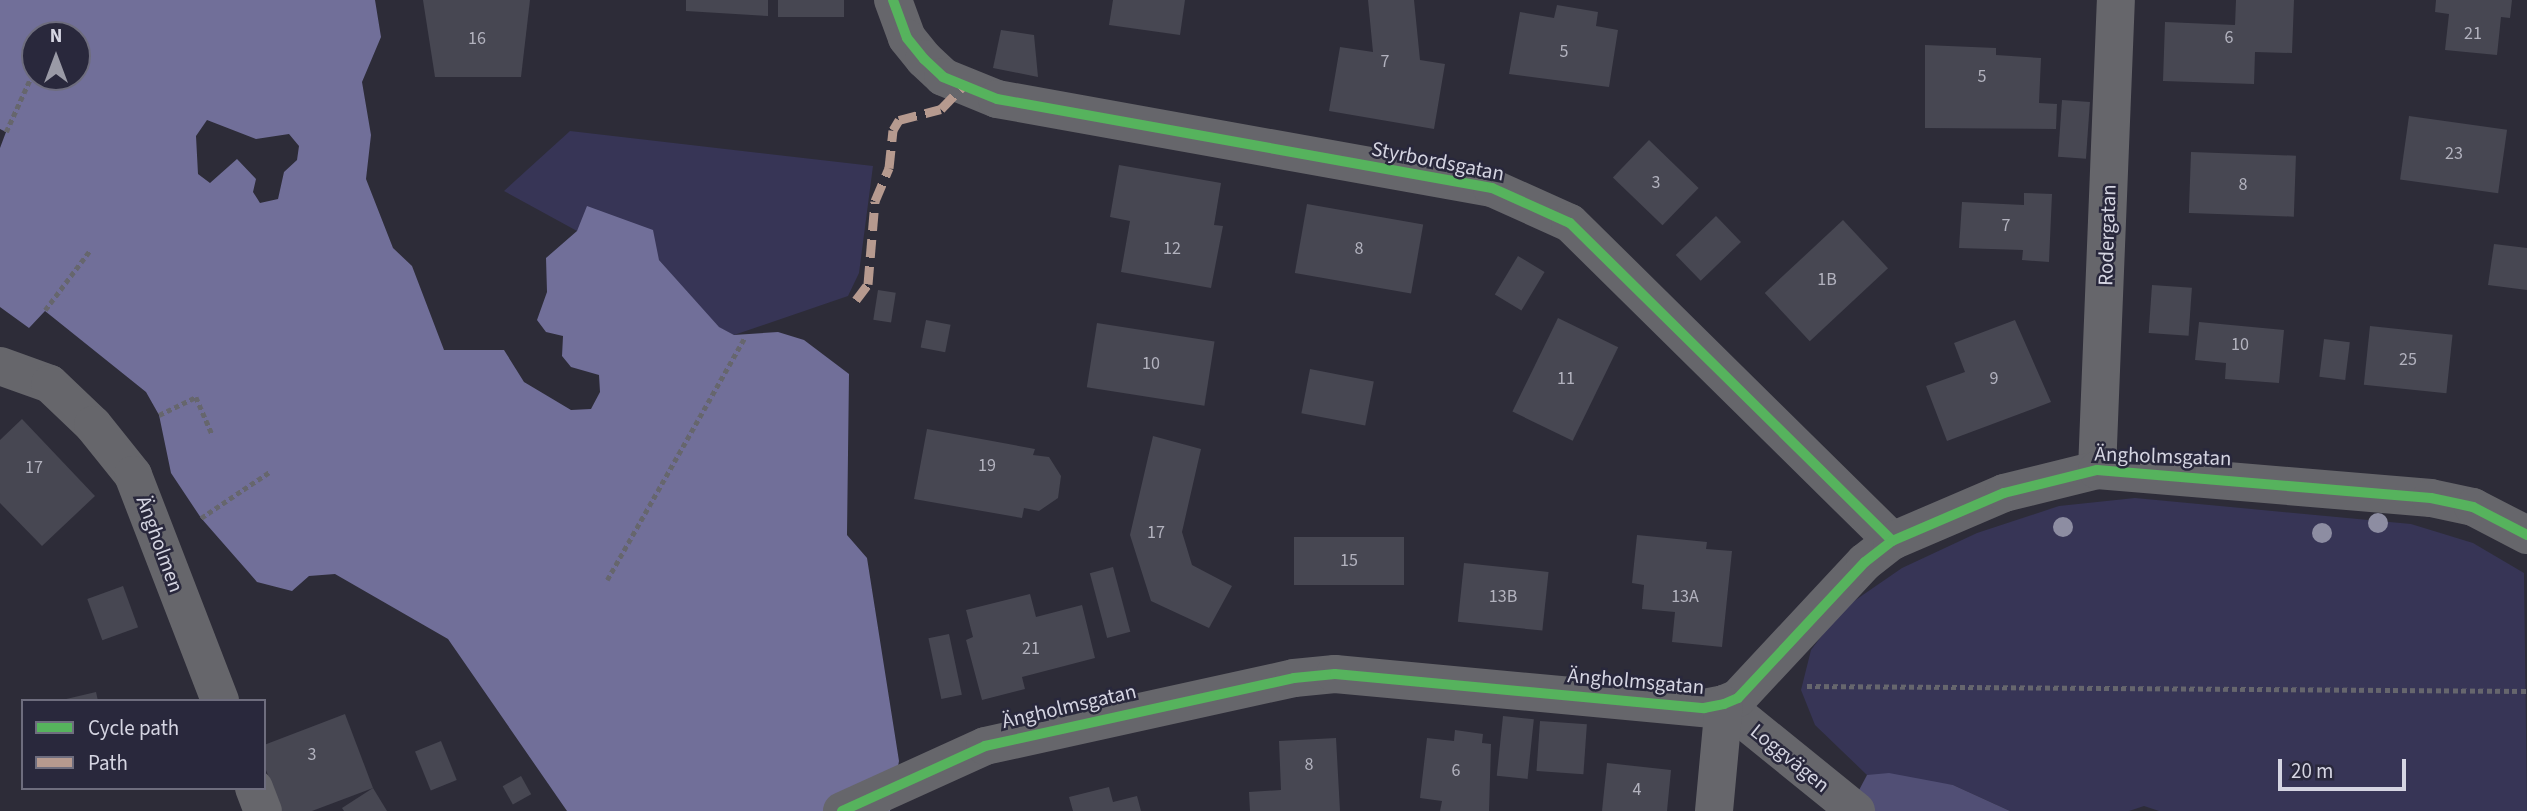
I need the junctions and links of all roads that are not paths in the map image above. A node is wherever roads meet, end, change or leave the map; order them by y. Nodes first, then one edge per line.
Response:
1 (893, 0) edge
2 (2116, 0) edge
3 (0, 366) edge
4 (2097, 470) junction
5 (2525, 521) edge
6 (1892, 541) junction
7 (1737, 695) junction
8 (219, 699) edge
9 (255, 790) edge
10 (263, 811) edge
11 (842, 811) edge
12 (1714, 811) edge
13 (1856, 811) edge

1 - 6 street, Styrbordsgatan
2 - 4 street, Rodergatan
3 - 8 street, Ängholmen
4 - 5 street, Ängholmsgatan
4 - 6 street, Ängholmsgatan
6 - 7 street, Ängholmsgatan
7 - 11 street, Ängholmsgatan
7 - 12 street
7 - 13 street, Loggvägen
9 - 10 street

